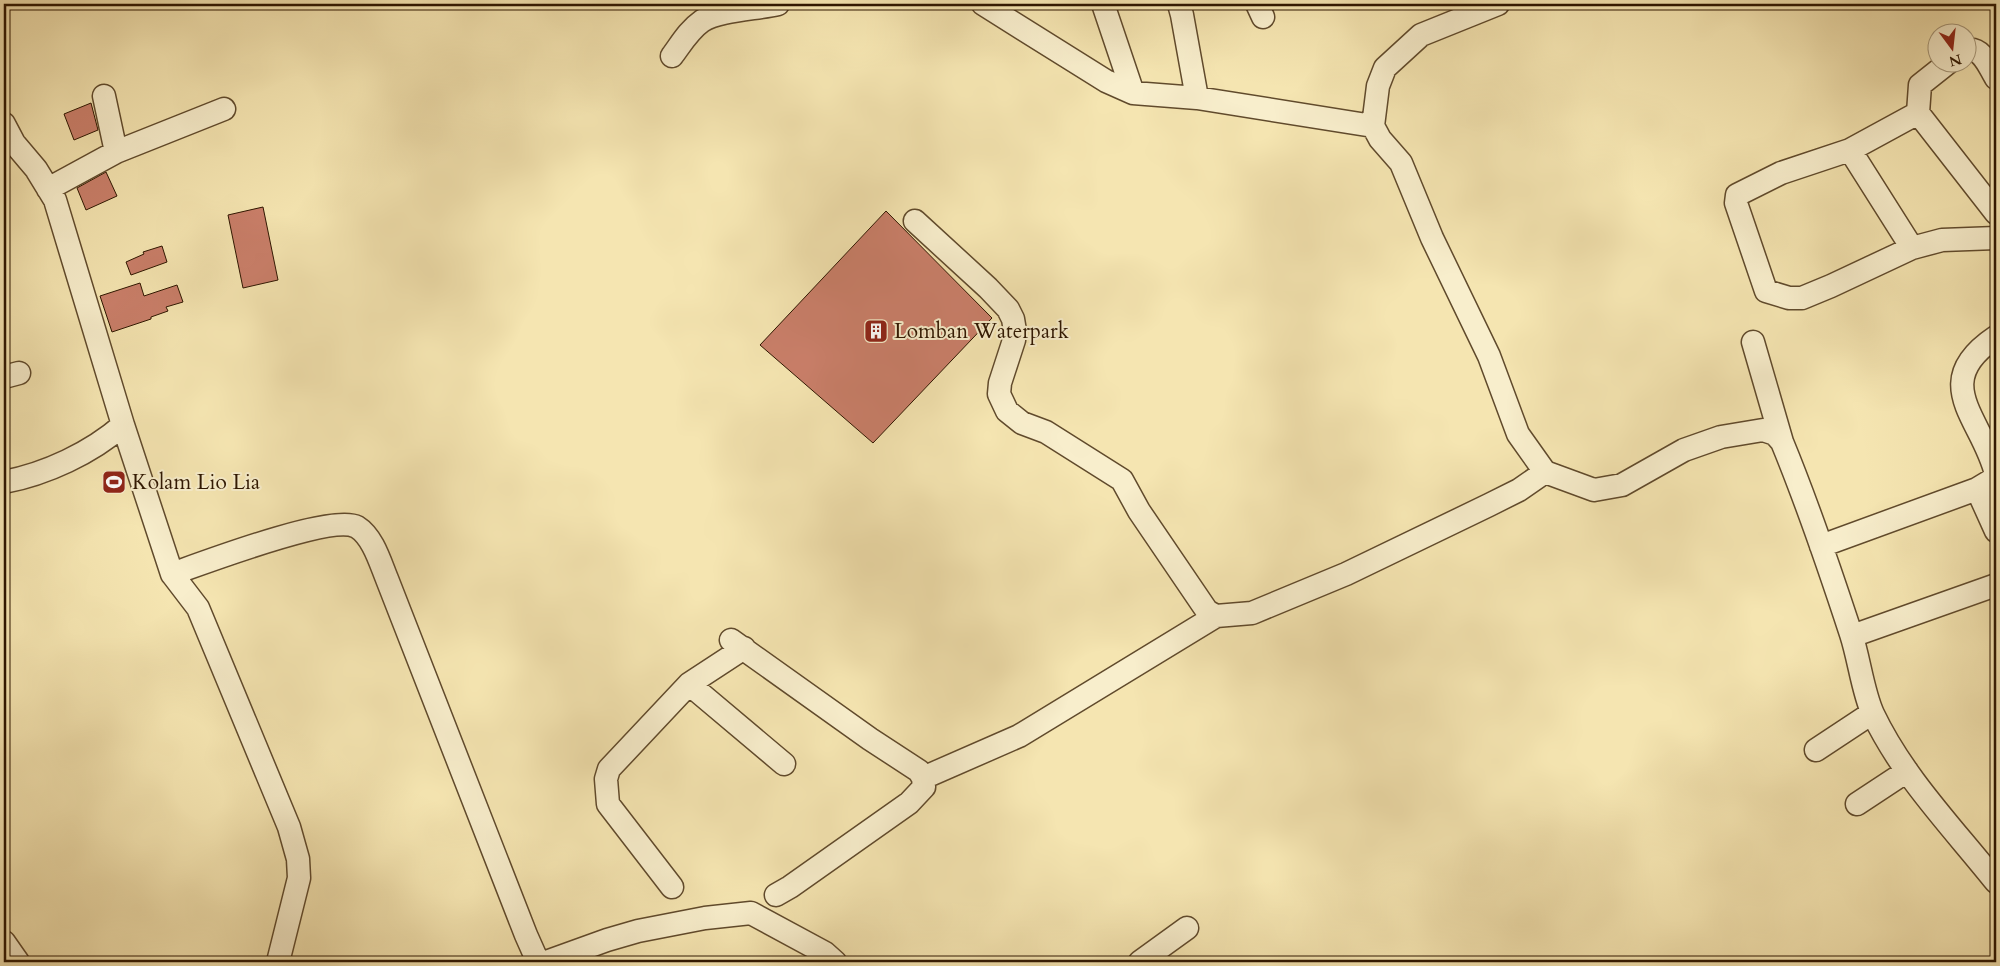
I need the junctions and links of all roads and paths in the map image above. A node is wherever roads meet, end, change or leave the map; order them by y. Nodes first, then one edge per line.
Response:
1 (778, 4) edge
2 (983, 4) edge
3 (1102, 4) edge
4 (1498, 4) edge
5 (1182, 8) edge
6 (1978, 52) edge
7 (672, 56) dead end
8 (1936, 72) edge
9 (1996, 78) edge
10 (1133, 93) junction
11 (104, 96) dead end
12 (1197, 98) junction
13 (224, 109) dead end
14 (1918, 113) junction
15 (4, 124) edge
16 (1374, 126) junction
17 (1850, 150) junction
18 (116, 152) junction
19 (48, 189) junction
20 (1996, 213) edge
21 (915, 221) dead end
22 (1996, 238) edge
23 (1912, 248) junction
24 (1996, 337) edge
25 (1753, 342) dead end
26 (123, 424) junction
27 (1782, 442) junction
28 (1544, 472) junction
29 (4, 482) edge
30 (1977, 489) junction
31 (1996, 531) edge
32 (1821, 546) junction
33 (172, 574) junction
34 (1996, 585) edge
35 (1216, 616) junction
36 (1852, 636) junction
37 (689, 684) junction
38 (1872, 713) junction
39 (1816, 750) dead end
40 (784, 764) dead end
41 (1907, 771) junction
42 (923, 778) junction
43 (1857, 804) dead end
44 (1996, 882) edge
45 (672, 887) dead end
46 (776, 895) dead end
47 (1187, 928) dead end
48 (278, 962) edge
49 (538, 962) edge
50 (546, 962) edge
51 (836, 962) edge
52 (1140, 962) edge

1 - 7 street
2 - 10 street
3 - 10 street
4 - 16 street
5 - 12 street
6 - 9 street
8 - 14 street
10 - 12 street
11 - 18 street
12 - 16 street
13 - 18 street
14 - 17 street
14 - 20 street
15 - 19 street
16 - 28 street
17 - 23 street
17 - 23 street
18 - 19 street
19 - 26 street
21 - 35 street
22 - 23 street
24 - 30 street
25 - 27 street
26 - 29 street
26 - 33 street
27 - 28 street
27 - 32 street
28 - 35 street
30 - 31 street
30 - 32 street
32 - 36 street
33 - 48 street
33 - 49 street
34 - 36 street
35 - 42 street
36 - 38 street
37 - 40 street
37 - 42 street
37 - 45 street
38 - 39 street
38 - 41 street
41 - 43 street
41 - 44 street
42 - 46 street
47 - 52 street
50 - 51 street

